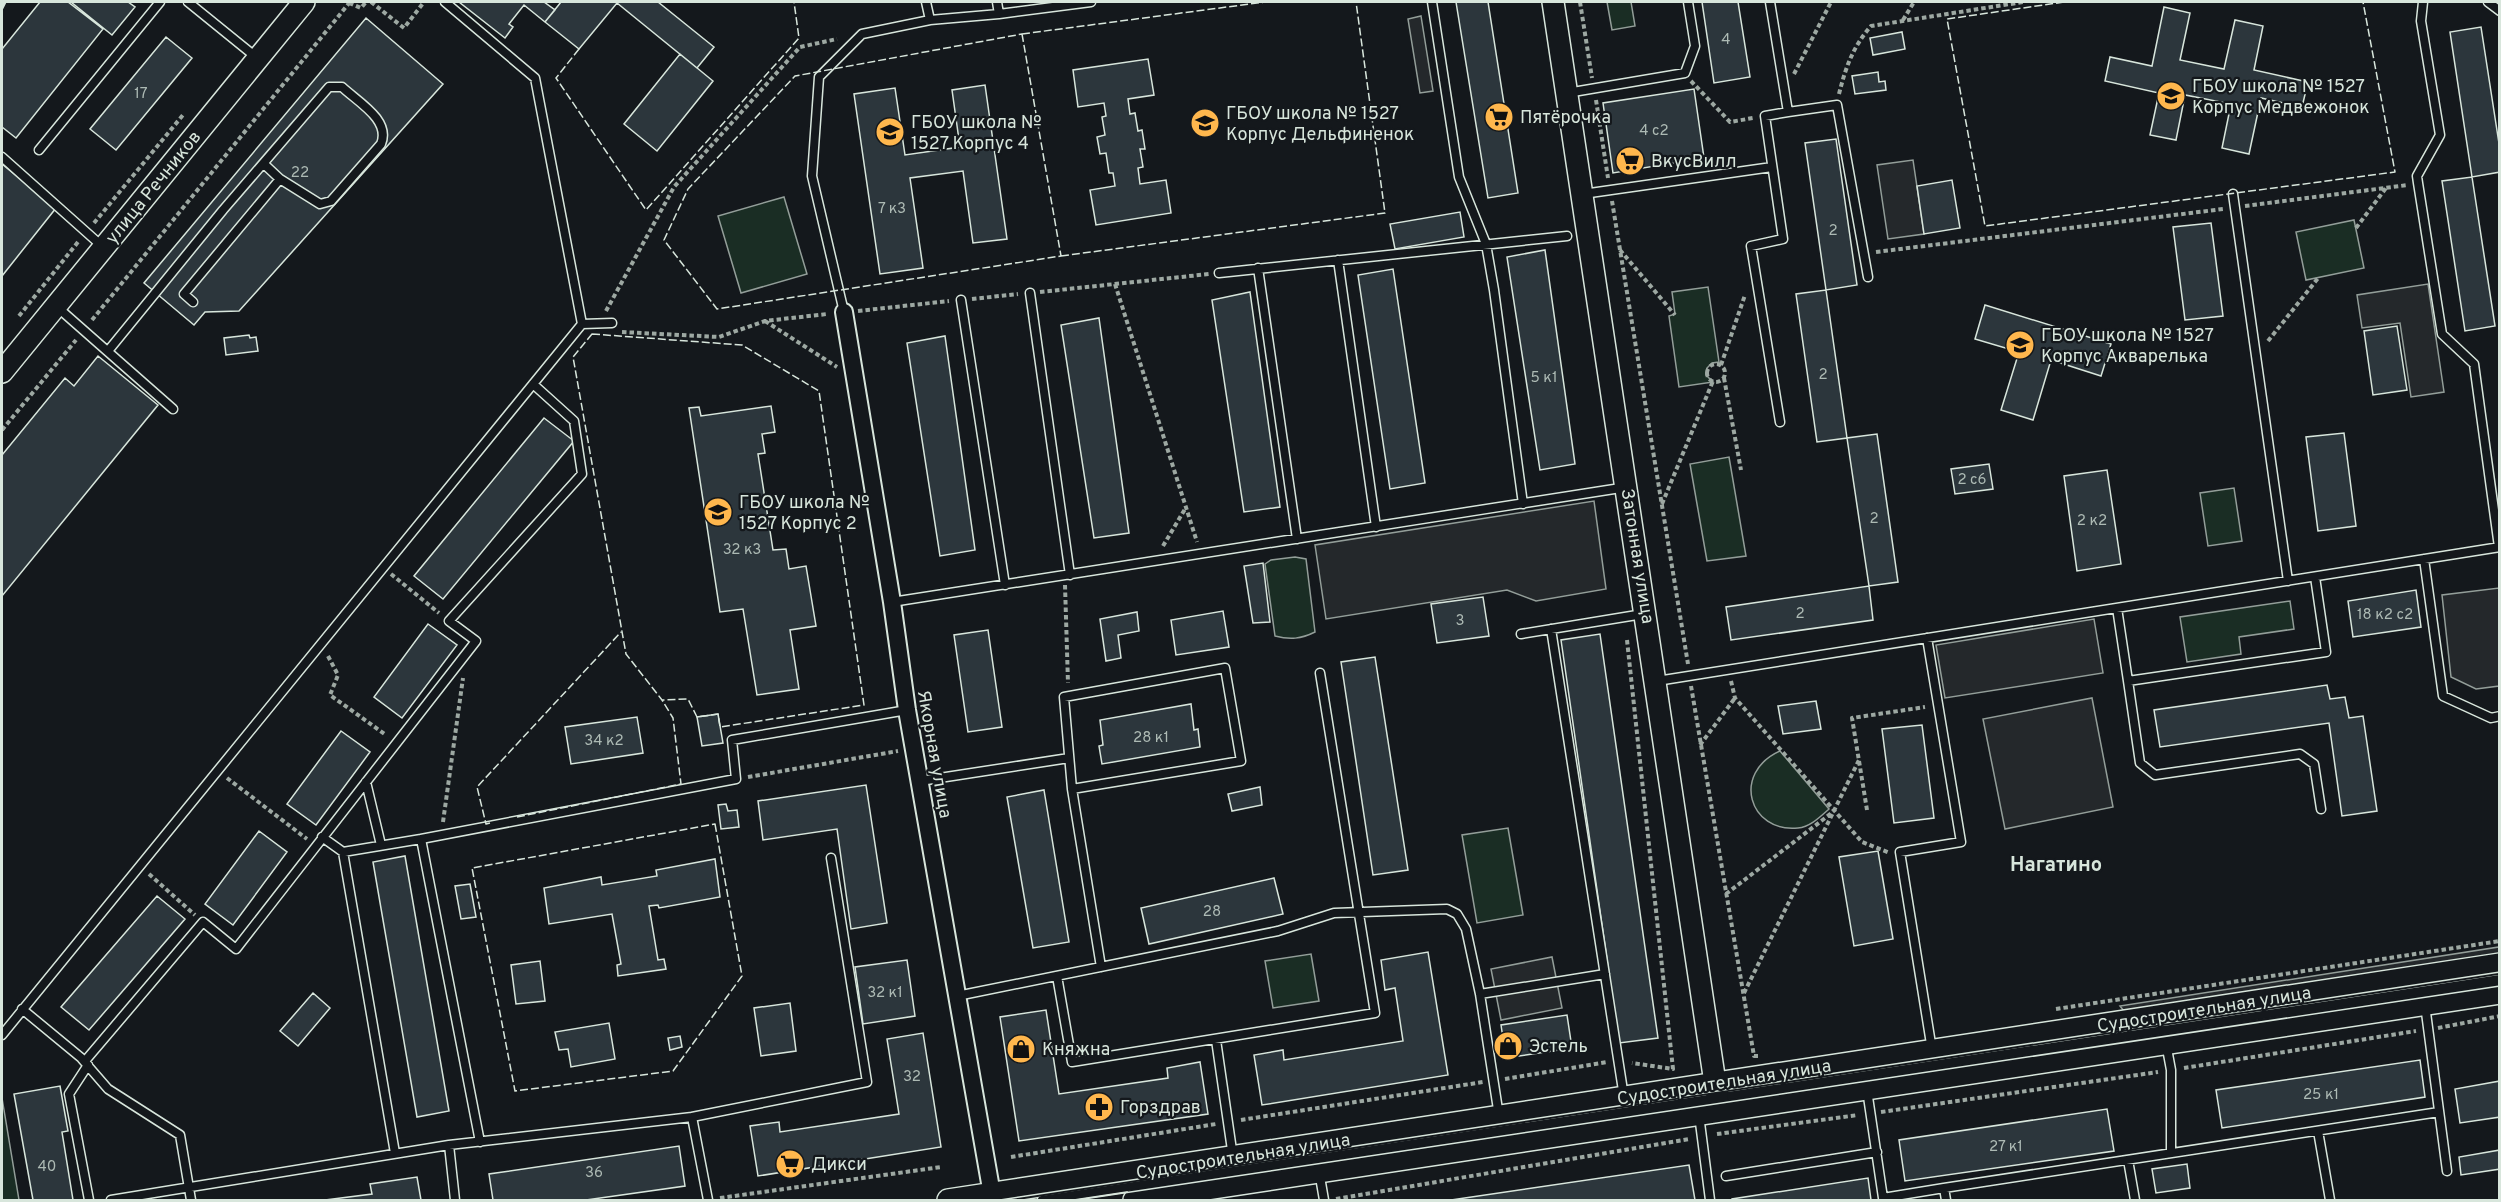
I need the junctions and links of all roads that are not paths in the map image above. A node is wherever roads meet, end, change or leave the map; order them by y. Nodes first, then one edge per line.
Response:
1 (160, 2) edge
2 (188, 2) edge
3 (304, 2) edge
4 (445, 2) edge
5 (926, 2) edge
6 (997, 2) edge
7 (1091, 2) edge
8 (1432, 2) edge
9 (1553, 2) edge
10 (1688, 2) edge
11 (1770, 2) edge
12 (2423, 2) edge
13 (2488, 2) edge
14 (2499, 11) edge
15 (999, 14) junction
16 (930, 20) junction
17 (257, 59) junction
18 (1567, 93) junction
19 (1788, 112) junction
20 (39, 150) dead end
21 (2, 157) edge
22 (264, 164) junction
23 (1772, 167) junction
24 (280, 179) junction
25 (1582, 194) junction
26 (2233, 194) dead end
27 (1567, 236) dead end
28 (1486, 244) junction
29 (103, 248) junction
30 (1338, 260) junction
31 (1258, 268) junction
32 (1219, 273) dead end
33 (1868, 278) dead end
34 (1030, 293) dead end
35 (961, 300) dead end
36 (193, 302) dead end
37 (56, 305) junction
38 (844, 312) joint
39 (612, 323) road end
40 (582, 324) junction
41 (108, 351) junction
42 (2, 372) edge
43 (532, 384) junction
44 (173, 409) dead end
45 (1780, 422) dead end
46 (1627, 487) junction
47 (1523, 504) junction
48 (1376, 527) junction
49 (1297, 539) junction
50 (2499, 547) edge
51 (2424, 559) junction
52 (1067, 575) junction
53 (2315, 577) junction
54 (2288, 581) junction
55 (1005, 585) junction
56 (892, 602) junction
57 (2117, 608) junction
58 (1647, 614) junction
59 (1551, 629) junction
60 (1521, 634) dead end
61 (1927, 638) junction
62 (1320, 673) dead end
63 (1657, 681) junction
64 (2128, 681) junction
65 (907, 710) junction
66 (2499, 716) edge
67 (1069, 758) junction
68 (920, 781) junction
69 (366, 782) junction
70 (1072, 789) junction
71 (2321, 809) dead end
72 (322, 837) junction
73 (421, 838) junction
74 (381, 845) junction
75 (343, 852) junction
76 (831, 858) dead end
77 (1360, 912) junction
78 (2499, 964) edge
79 (1101, 967) junction
80 (1605, 974) junction
81 (1057, 976) junction
82 (2499, 979) edge
83 (2423, 990) junction
84 (2499, 993) edge
85 (1480, 994) junction
86 (957, 996) junction
87 (22, 1009) junction
88 (2164, 1030) junction
89 (2, 1035) edge
90 (1216, 1040) junction
91 (1932, 1051) junction
92 (85, 1062) junction
93 (1867, 1089) junction
94 (1624, 1098) junction
95 (1712, 1102) junction
96 (2439, 1112) junction
97 (692, 1117) junction
98 (1499, 1117) junction
99 (2319, 1131) junction
100 (480, 1142) junction
101 (449, 1145) junction
102 (1876, 1152) junction
103 (395, 1153) junction
104 (2171, 1153) junction
105 (1233, 1157) junction
106 (1316, 1159) junction
107 (2128, 1160) junction
108 (2447, 1171) dead end
109 (1726, 1176) dead end
110 (189, 1188) junction
111 (1944, 1188) junction
112 (992, 1197) edge
113 (89, 1200) edge
114 (111, 1200) edge
115 (191, 1200) edge
116 (455, 1200) edge
117 (708, 1200) edge
118 (948, 1200) edge
119 (1042, 1200) edge
120 (1134, 1200) edge
121 (1324, 1200) edge
122 (1710, 1200) edge
123 (1946, 1200) edge
124 (2135, 1200) edge
125 (2330, 1200) edge

1 - 20 lane
2 - 17 lane
3 - 17 street, улица Речников
4 - 40 lane
5 - 16 lane
6 - 15 lane
7 - 15 lane
8 - 28 lane
9 - 18 street, Затонная улица
10 - 18 lane
11 - 19 lane
12 - 50 lane
13 - 14 lane
15 - 16 lane
16 - 38 lane
17 - 29 street, улица Речников
18 - 25 street, Затонная улица
19 - 23 lane
19 - 33 lane
21 - 29 lane
22 - 24 lane
22 - 24 lane
22 - 41 lane
23 - 25 lane
23 - 45 lane
24 - 36 lane
25 - 46 street, Затонная улица
26 - 54 lane
27 - 28 lane
28 - 30 lane
28 - 47 lane
29 - 37 street, улица Речников
30 - 31 lane
30 - 48 lane
31 - 32 lane
31 - 49 lane
34 - 52 lane
35 - 55 lane
37 - 41 lane
37 - 42 street, улица Речников
38 - 56 street, Якорная улица
39 - 40 lane
40 - 43 lane
41 - 44 lane
43 - 69 lane
43 - 87 lane
46 - 47 lane
46 - 58 street, Затонная улица
47 - 48 lane
48 - 49 lane
49 - 52 lane
50 - 51 lane
51 - 53 lane
51 - 66 lane
52 - 55 lane
53 - 54 lane
53 - 64 lane
54 - 57 lane
55 - 56 lane
56 - 65 street, Якорная улица
57 - 61 lane
57 - 64 lane
58 - 59 lane
58 - 63 street, Затонная улица
59 - 60 lane
59 - 80 lane
61 - 63 lane
61 - 91 lane
62 - 77 lane
63 - 95 street, Затонная улица
64 - 71 lane
65 - 68 street, Якорная улица
65 - 73 lane
67 - 68 lane
67 - 70 lane
67 - 70 lane
68 - 86 street, Якорная улица
69 - 72 lane
69 - 74 lane
70 - 79 lane
72 - 75 lane
72 - 92 lane
73 - 74 lane
73 - 100 lane
74 - 75 lane
75 - 103 lane
76 - 97 lane
77 - 79 lane
77 - 85 lane
77 - 90 lane
78 - 83 street, Судостроительная улица
79 - 81 lane
80 - 85 lane
80 - 94 lane
81 - 86 lane
81 - 90 lane
82 - 83 lane
83 - 84 street, Судостроительная улица
83 - 88 street, Судостроительная улица
83 - 88 street, Судостроительная улица
83 - 96 lane
85 - 98 lane
86 - 112 street, Якорная улица
87 - 89 lane
87 - 92 lane
88 - 91 street, Судостроительная улица
88 - 93 street, Судостроительная улица
88 - 95 lane
88 - 104 lane
90 - 105 lane
91 - 95 street, Судостроительная улица
92 - 110 lane
92 - 113 lane
93 - 95 street, Судостроительная улица
93 - 102 lane
94 - 95 street, Судостроительная улица
94 - 98 street, Судостроительная улица
95 - 106 street, Судостроительная улица
95 - 122 lane
96 - 99 lane
96 - 108 lane
97 - 100 lane
97 - 117 lane
98 - 106 street, Судостроительная улица
99 - 104 lane
99 - 125 lane
100 - 101 lane
101 - 103 lane
101 - 116 lane
102 - 109 lane
102 - 111 lane
103 - 110 lane
104 - 107 lane
105 - 106 street, Судостроительная улица
105 - 112 street, Судостроительная улица
106 - 119 lane
106 - 120 street, Судостроительная улица
106 - 121 lane
107 - 111 lane
107 - 124 lane
110 - 114 lane
110 - 115 lane
111 - 123 lane
112 - 118 street, Судостроительная улица

